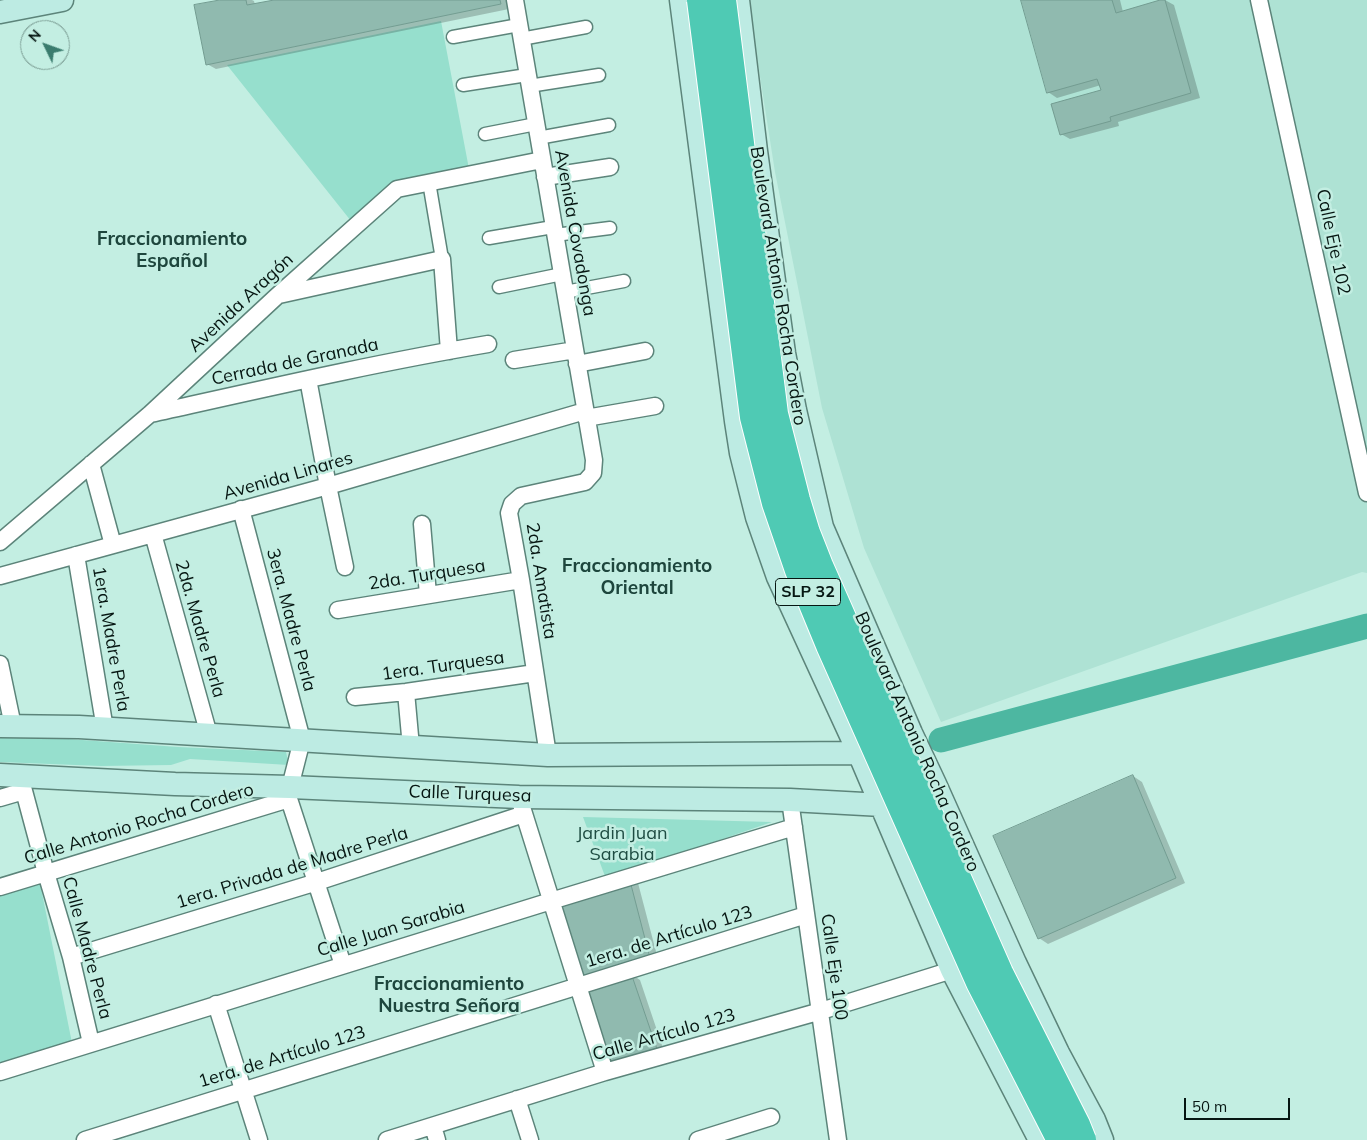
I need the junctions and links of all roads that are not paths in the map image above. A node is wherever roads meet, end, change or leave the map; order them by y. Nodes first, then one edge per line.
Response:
1 (62, 0) edge
2 (515, 0) edge
3 (681, 0) edge
4 (701, 0) edge
5 (722, 0) edge
6 (738, 0) edge
7 (1259, 0) edge
8 (11, 7) edge
9 (586, 27) dead end
10 (520, 32) junction
11 (453, 36) dead end
12 (599, 75) dead end
13 (528, 80) junction
14 (463, 85) dead end
15 (609, 126) dead end
16 (537, 131) junction
17 (485, 134) dead end
18 (542, 160) junction
19 (610, 167) dead end
20 (545, 177) junction
21 (429, 182) junction
22 (610, 228) dead end
23 (554, 231) junction
24 (489, 238) dead end
25 (442, 259) junction
26 (562, 274) junction
27 (624, 281) dead end
28 (499, 287) dead end
29 (565, 292) junction
30 (277, 296) junction
31 (488, 344) dead end
32 (449, 351) junction
33 (645, 351) dead end
34 (576, 357) junction
35 (514, 360) dead end
36 (308, 379) junction
37 (654, 406) dead end
38 (150, 414) junction
39 (586, 415) junction
40 (91, 464) junction
41 (593, 473) joint
42 (328, 486) junction
43 (1367, 493) edge
44 (242, 509) junction
45 (422, 524) dead end
46 (152, 534) junction
47 (0, 542) edge
48 (113, 545) junction
49 (76, 555) junction
50 (345, 567) dead end
51 (0, 576) edge
52 (521, 580) junction
53 (428, 595) junction
54 (338, 610) dead end
55 (0, 664) edge
56 (536, 673) junction
57 (886, 675) junction
58 (406, 692) junction
59 (355, 697) dead end
60 (834, 698) junction
61 (7, 726) edge
62 (105, 729) junction
63 (911, 733) junction
64 (209, 735) junction
65 (302, 740) junction
66 (411, 747) junction
67 (859, 753) junction
68 (548, 754) junction
69 (15, 780) edge
70 (935, 784) junction
71 (289, 793) junction
72 (0, 798) edge
73 (790, 800) junction
74 (882, 805) junction
75 (521, 806) junction
76 (794, 827) junction
77 (961, 843) junction
78 (908, 868) junction
79 (46, 873) junction
80 (317, 882) junction
81 (0, 887) edge
82 (551, 901) junction
83 (806, 915) junction
84 (71, 957) junction
85 (343, 965) junction
86 (952, 970) junction
87 (578, 986) junction
88 (216, 1004) junction
89 (821, 1011) junction
90 (91, 1043) junction
91 (0, 1072) edge
92 (604, 1072) junction
93 (243, 1090) junction
94 (517, 1099) junction
95 (771, 1117) dead end
96 (435, 1133) edge
97 (85, 1140) edge
98 (259, 1140) edge
99 (387, 1140) edge
100 (530, 1140) edge
101 (698, 1140) edge
102 (838, 1140) edge
103 (1040, 1140) edge
104 (1060, 1140) edge
105 (1082, 1140) edge
106 (1102, 1140) edge

1 - 8 main road
2 - 10 street, Avenida Covadonga
3 - 60 main road, SLP 32
4 - 104 highway, Boulevard Antonio Rocha Cordero / SLP 32, bridge
5 - 105 highway, Boulevard Antonio Rocha Cordero / SLP 32, bridge
6 - 57 main road, Boulevard Antonio Rocha Cordero / SLP 32
7 - 43 street, Calle Eje 102
9 - 10 street
10 - 11 street
10 - 13 street, Avenida Covadonga
12 - 13 street
13 - 14 street
13 - 16 street, Avenida Covadonga
15 - 16 street
16 - 17 street
16 - 18 street, Avenida Covadonga
18 - 20 street, Avenida Covadonga
18 - 21 street, Avenida Aragón
19 - 20 street
20 - 23 street, Avenida Covadonga
21 - 25 street
21 - 30 street, Avenida Aragón
22 - 23 street
23 - 24 street
23 - 26 street, Avenida Covadonga
25 - 30 street
25 - 32 street
26 - 28 street
26 - 29 street, Avenida Covadonga
27 - 29 street
29 - 34 street, Avenida Covadonga
30 - 38 street, Avenida Aragón
31 - 32 street, Cerrada de Granada
32 - 36 street, Cerrada de Granada
33 - 34 street
34 - 35 street
34 - 39 street, Avenida Covadonga
36 - 38 street, Cerrada de Granada
36 - 42 street
37 - 39 street, Avenida Linares
38 - 40 street, Avenida Aragón
39 - 41 street, Avenida Covadonga
39 - 42 street, Avenida Linares
40 - 47 street, Avenida Aragón
40 - 48 street
41 - 52 street, 2da. Amatista
42 - 44 street, Avenida Linares
42 - 50 street
44 - 46 street, Avenida Linares
44 - 65 street, 3era. Madre Perla
45 - 53 street
46 - 48 street, Avenida Linares
46 - 64 street, 2da. Madre Perla
48 - 49 street, Avenida Linares
49 - 51 street, Avenida Linares
49 - 62 street, 1era. Madre Perla
52 - 53 street, 2da. Turquesa
52 - 56 street, 2da. Amatista
53 - 54 street, 2da. Turquesa
55 - 61 street
56 - 58 street, 1era. Turquesa
56 - 68 street, 2da. Amatista
57 - 60 main road
57 - 63 main road, Boulevard Antonio Rocha Cordero / SLP 32
58 - 59 street, 1era. Turquesa
58 - 66 street
60 - 67 main road, SLP 32
61 - 62 main road
62 - 64 main road
63 - 67 main road
63 - 70 main road, Boulevard Antonio Rocha Cordero / SLP 32
64 - 65 main road
65 - 66 main road
65 - 71 street
66 - 68 main road
67 - 68 main road
67 - 74 main road, SLP 32
69 - 71 main road, Calle Turquesa
69 - 72 street
69 - 79 street, Calle Madre Perla
70 - 74 main road, Calle Turquesa
70 - 77 main road, Boulevard Antonio Rocha Cordero / SLP 32
71 - 75 main road, Calle Turquesa
71 - 79 street, Calle Antonio Rocha Cordero
71 - 80 street
73 - 74 main road, Calle Turquesa
73 - 75 main road, Calle Turquesa
73 - 76 street, Calle Eje 100
74 - 78 main road, SLP 32
75 - 80 street, 1era. Privada de Madre Perla
75 - 82 street
76 - 82 street, Calle Juan Sarabia
76 - 83 street, Calle Eje 100
77 - 78 main road
77 - 106 main road, Boulevard Antonio Rocha Cordero / SLP 32
78 - 86 main road, SLP 32
79 - 81 street, Calle Antonio Rocha Cordero
79 - 84 street, Calle Madre Perla
80 - 84 street, 1era. Privada de Madre Perla
80 - 85 street
82 - 85 street, Calle Juan Sarabia
82 - 87 street
83 - 87 street, 1era. de Artículo 123
83 - 89 street, Calle Eje 100
84 - 90 street, Calle Madre Perla
85 - 88 street, Calle Juan Sarabia
86 - 89 street, Calle Artículo 123
86 - 103 main road, SLP 32
87 - 92 street
87 - 93 street, 1era. de Artículo 123
88 - 90 street, Calle Juan Sarabia
88 - 93 street
89 - 92 street, Calle Artículo 123
89 - 102 street, Calle Eje 100
90 - 91 street, Calle Juan Sarabia
92 - 94 street, Calle Artículo 123
93 - 97 street, 1era. de Artículo 123
93 - 98 street
94 - 96 street, Calle Artículo 123
94 - 100 street
95 - 101 street
96 - 99 street, Calle Artículo 123

